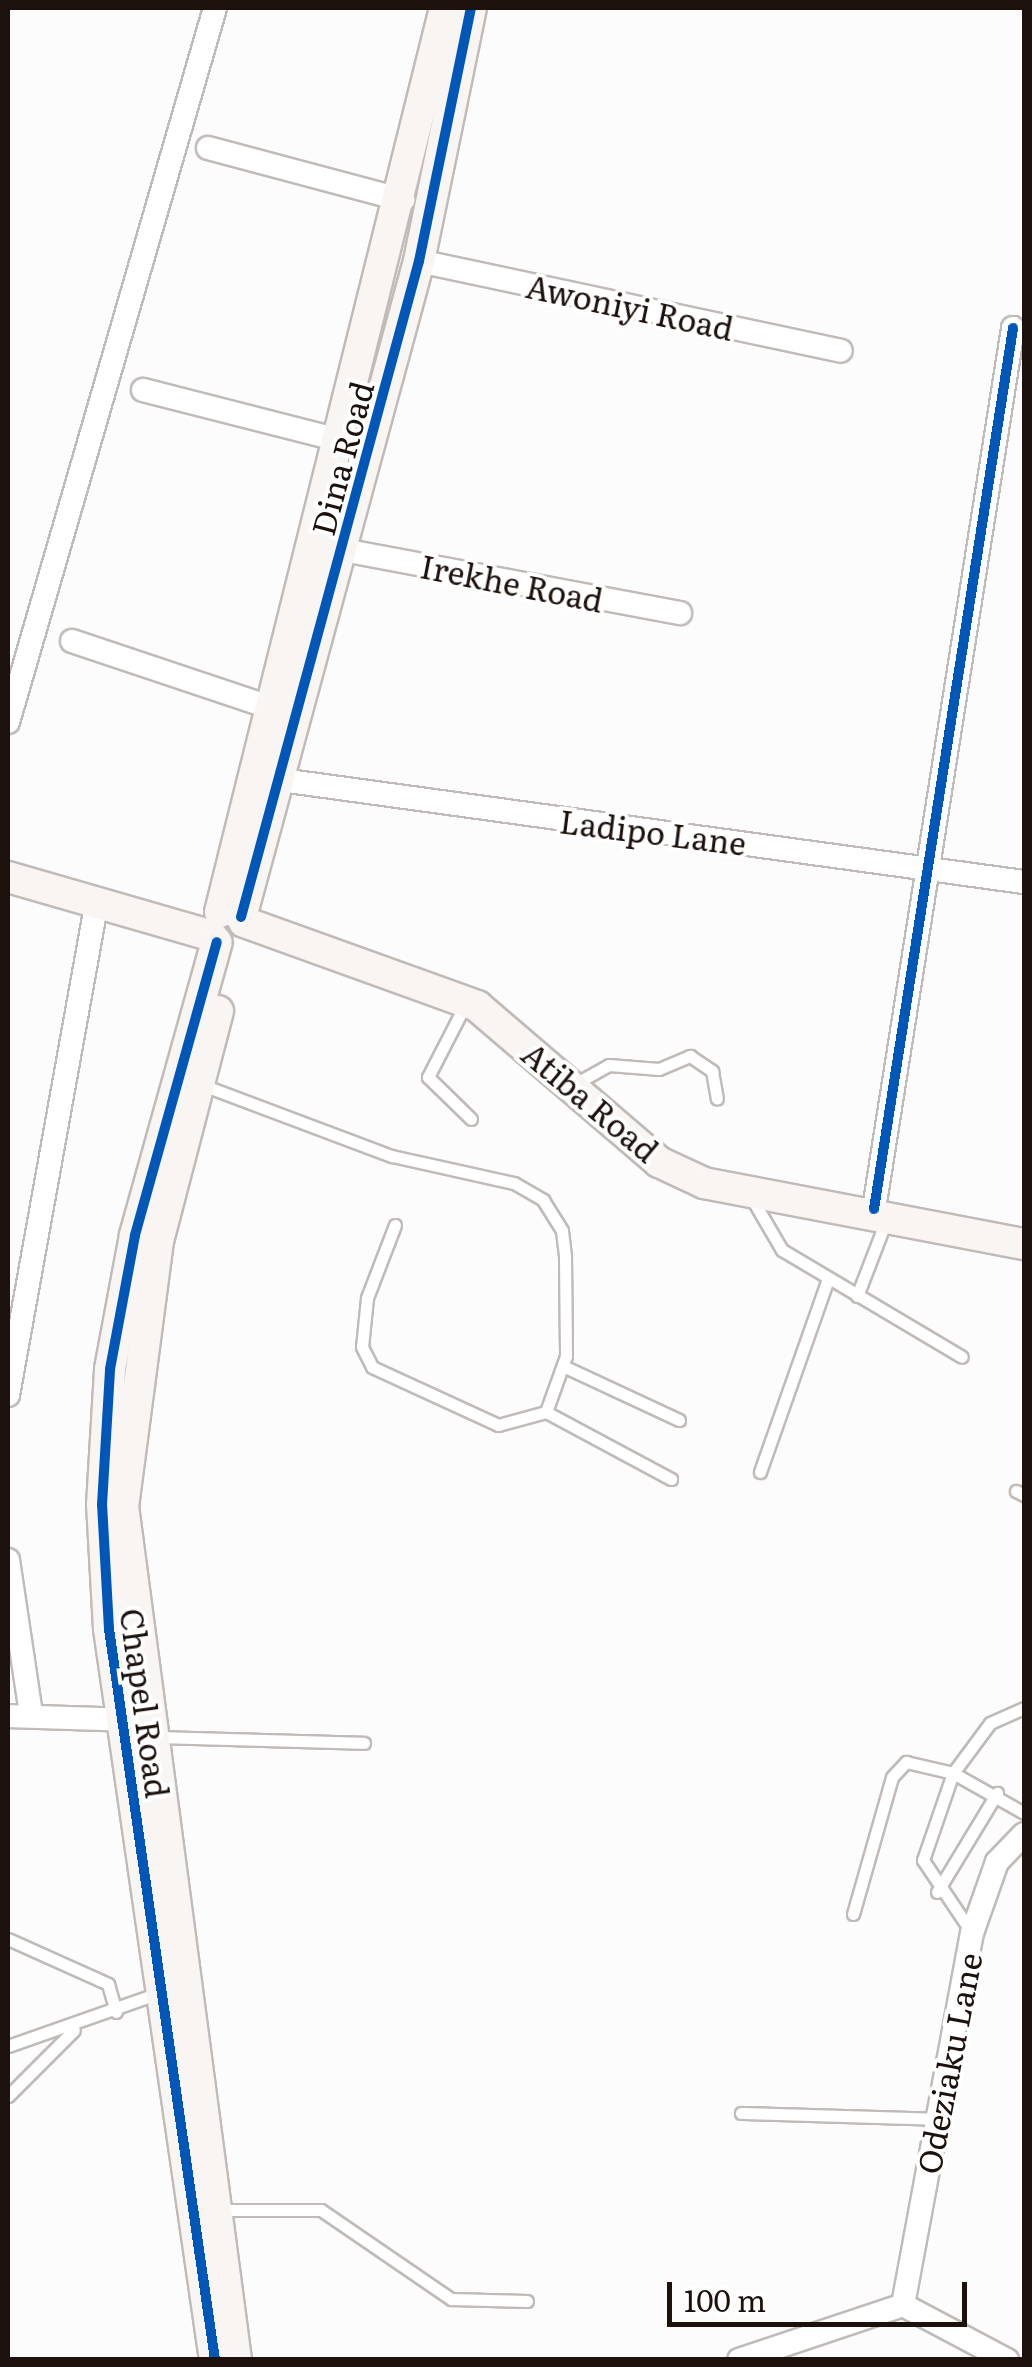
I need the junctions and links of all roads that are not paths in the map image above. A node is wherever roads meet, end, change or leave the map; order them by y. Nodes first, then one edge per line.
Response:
1 (216, 8) edge
2 (446, 8) edge
3 (471, 8) edge
4 (208, 148) dead end
5 (403, 200) junction
6 (419, 260) junction
7 (1012, 328) dead end
8 (840, 351) dead end
9 (143, 390) dead end
10 (339, 440) junction
11 (343, 550) junction
12 (680, 613) dead end
13 (72, 641) dead end
14 (15, 663) edge
15 (269, 707) junction
16 (8, 722) edge
17 (282, 780) junction
18 (928, 864) junction
19 (8, 877) edge
20 (1024, 882) edge
21 (97, 901) junction
22 (228, 929) junction
23 (467, 1002) junction
24 (200, 1084) junction
25 (573, 1085) junction
26 (718, 1099) dead end
27 (470, 1119) dead end
28 (751, 1197) junction
29 (881, 1211) junction
30 (396, 1225) dead end
31 (1024, 1244) edge
32 (828, 1278) junction
33 (15, 1283) edge
34 (857, 1296) junction
35 (962, 1357) dead end
36 (563, 1366) junction
37 (8, 1394) edge
38 (546, 1412) junction
39 (678, 1420) dead end
40 (760, 1472) dead end
41 (670, 1479) dead end
42 (8, 1576) edge
43 (1024, 1708) edge
44 (19, 1715) edge
45 (142, 1726) junction
46 (364, 1744) dead end
47 (953, 1773) junction
48 (997, 1794) junction
49 (1024, 1813) edge
50 (1024, 1834) edge
51 (937, 1892) junction
52 (853, 1914) dead end
53 (972, 1933) junction
54 (8, 1940) edge
55 (165, 1991) junction
56 (116, 2012) junction
57 (77, 2026) junction
58 (8, 2046) edge
59 (8, 2096) edge
60 (741, 2113) dead end
61 (938, 2120) junction
62 (218, 2210) junction
63 (526, 2300) dead end
64 (903, 2305) junction
65 (215, 2360) edge
66 (236, 2360) edge
67 (739, 2360) edge
68 (1007, 2360) edge

1 - 14 street
2 - 5 street, Dina Road
3 - 6 street, Dina Road
4 - 5 street
5 - 10 street, Dina Road
6 - 8 street, Awoniyi Road
6 - 11 street, Dina Road
7 - 18 street
9 - 10 street
10 - 15 street, Dina Road
11 - 12 street, Irekhe Road
11 - 17 street, Dina Road
13 - 15 street
14 - 16 street
15 - 22 street, Dina Road
17 - 18 street, Ladipo Lane
17 - 22 street, Dina Road
18 - 20 street, Ladipo Lane
18 - 29 street
19 - 21 street
21 - 22 street
21 - 33 street
22 - 23 street, Atiba Road
22 - 24 street, Chapel Road
22 - 45 street, Chapel Road
23 - 25 street, Atiba Road
23 - 27 lane
24 - 36 lane
24 - 45 street, Chapel Road
25 - 26 lane
25 - 28 street, Atiba Road
28 - 29 street, Atiba Road
28 - 32 lane
29 - 31 street, Atiba Road
29 - 34 lane
30 - 38 lane
32 - 34 lane
32 - 40 lane
33 - 37 street
34 - 35 lane
36 - 38 lane
36 - 39 lane
38 - 41 lane
42 - 44 street
43 - 47 lane
44 - 45 street
45 - 46 lane
45 - 55 street, Chapel Road
45 - 62 street, Chapel Road
47 - 48 lane
47 - 51 lane
47 - 52 lane
48 - 49 lane
48 - 51 lane
50 - 53 street, Odeziaku Lane
51 - 53 lane
53 - 61 street, Odeziaku Lane
54 - 56 lane
55 - 56 lane
55 - 65 street, Chapel Road
56 - 57 lane
57 - 58 lane
57 - 59 lane
60 - 61 lane
61 - 64 street, Odeziaku Lane
62 - 63 lane
62 - 66 street, Chapel Road
64 - 67 street
64 - 68 street

